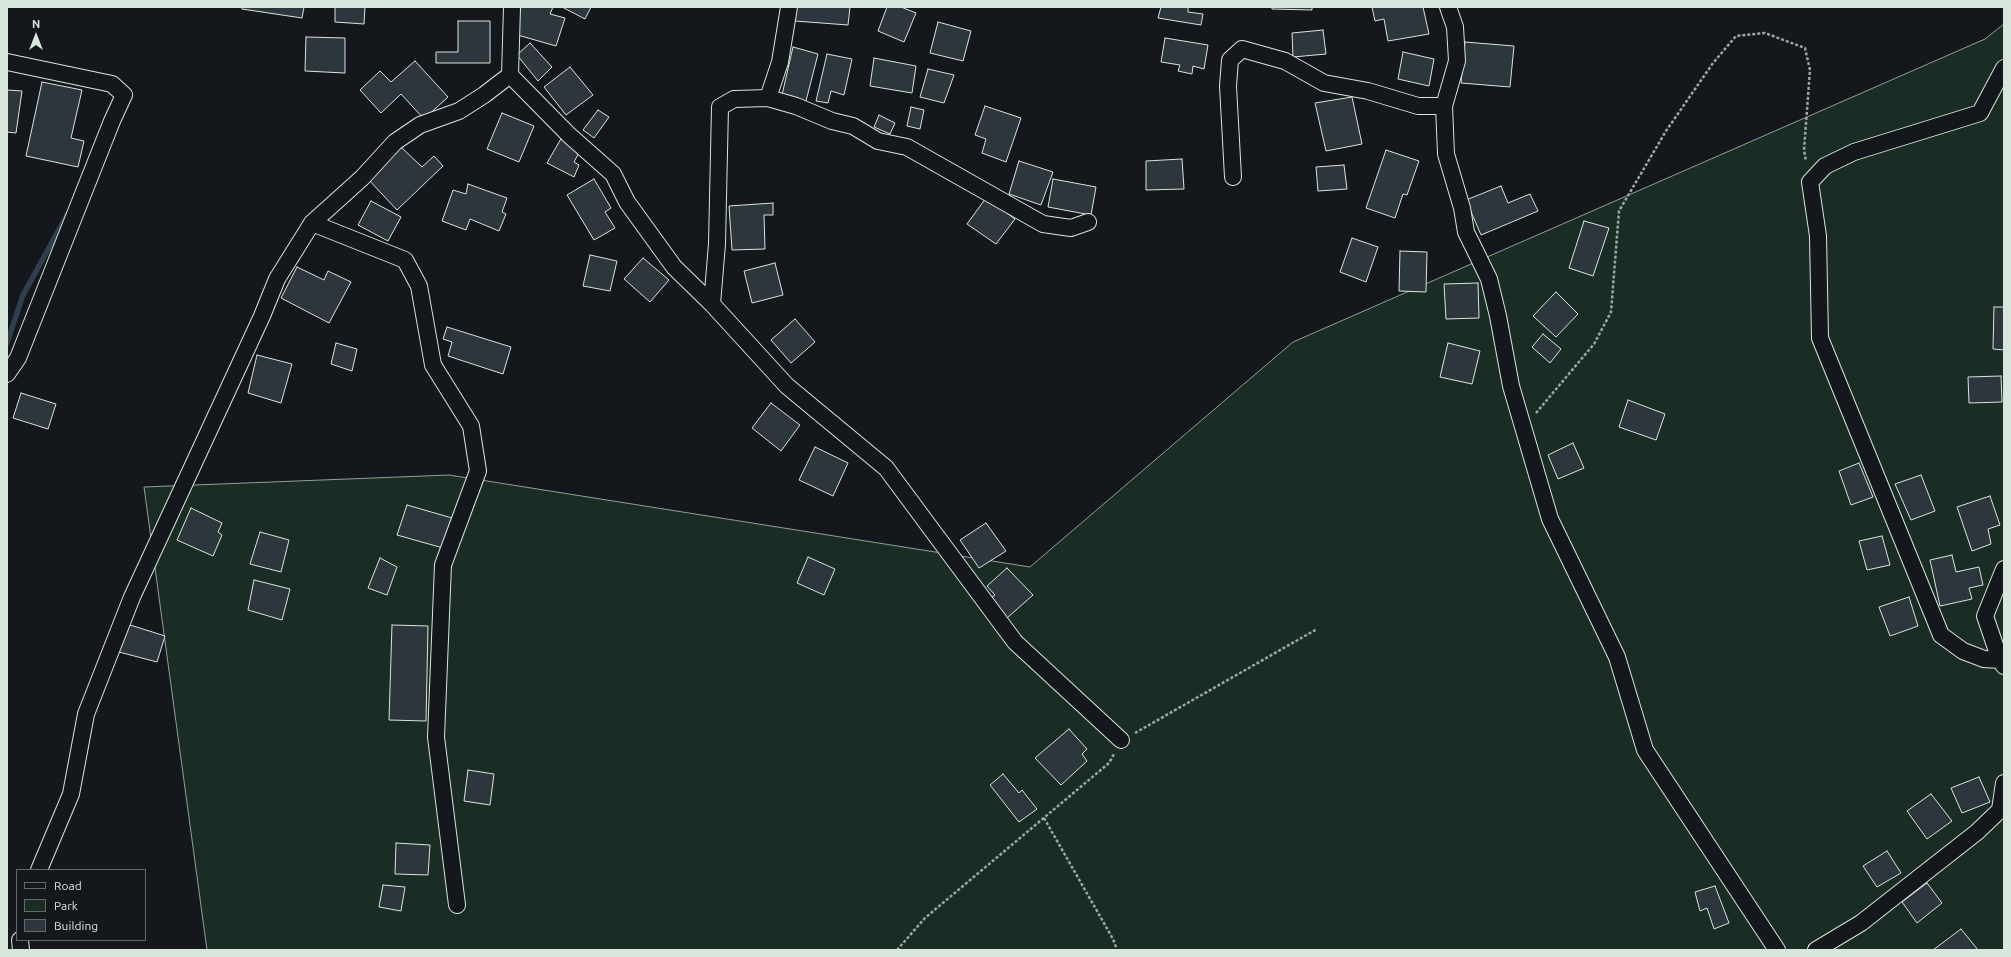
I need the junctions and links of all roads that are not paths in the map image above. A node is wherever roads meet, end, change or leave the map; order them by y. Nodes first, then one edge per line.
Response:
1 (512, 7) edge
2 (789, 7) edge
3 (1448, 7) edge
4 (7, 62) edge
5 (2004, 68) edge
6 (510, 75) junction
7 (768, 98) junction
8 (1444, 106) junction
9 (1233, 177) dead end
10 (1088, 222) dead end
11 (312, 223) junction
12 (712, 304) junction
13 (7, 374) edge
14 (2004, 569) edge
15 (2003, 663) edge
16 (1121, 740) road end
17 (2004, 783) edge
18 (39, 869) edge
19 (457, 905) dead end
20 (1777, 950) edge
21 (1816, 950) edge

1 - 6 street
2 - 7 street
3 - 8 street
4 - 13 street
5 - 15 street
6 - 11 street
6 - 12 street
7 - 10 street
7 - 12 street
8 - 9 street
8 - 20 street
11 - 18 street
11 - 19 street
12 - 16 street
14 - 15 street
17 - 21 street

